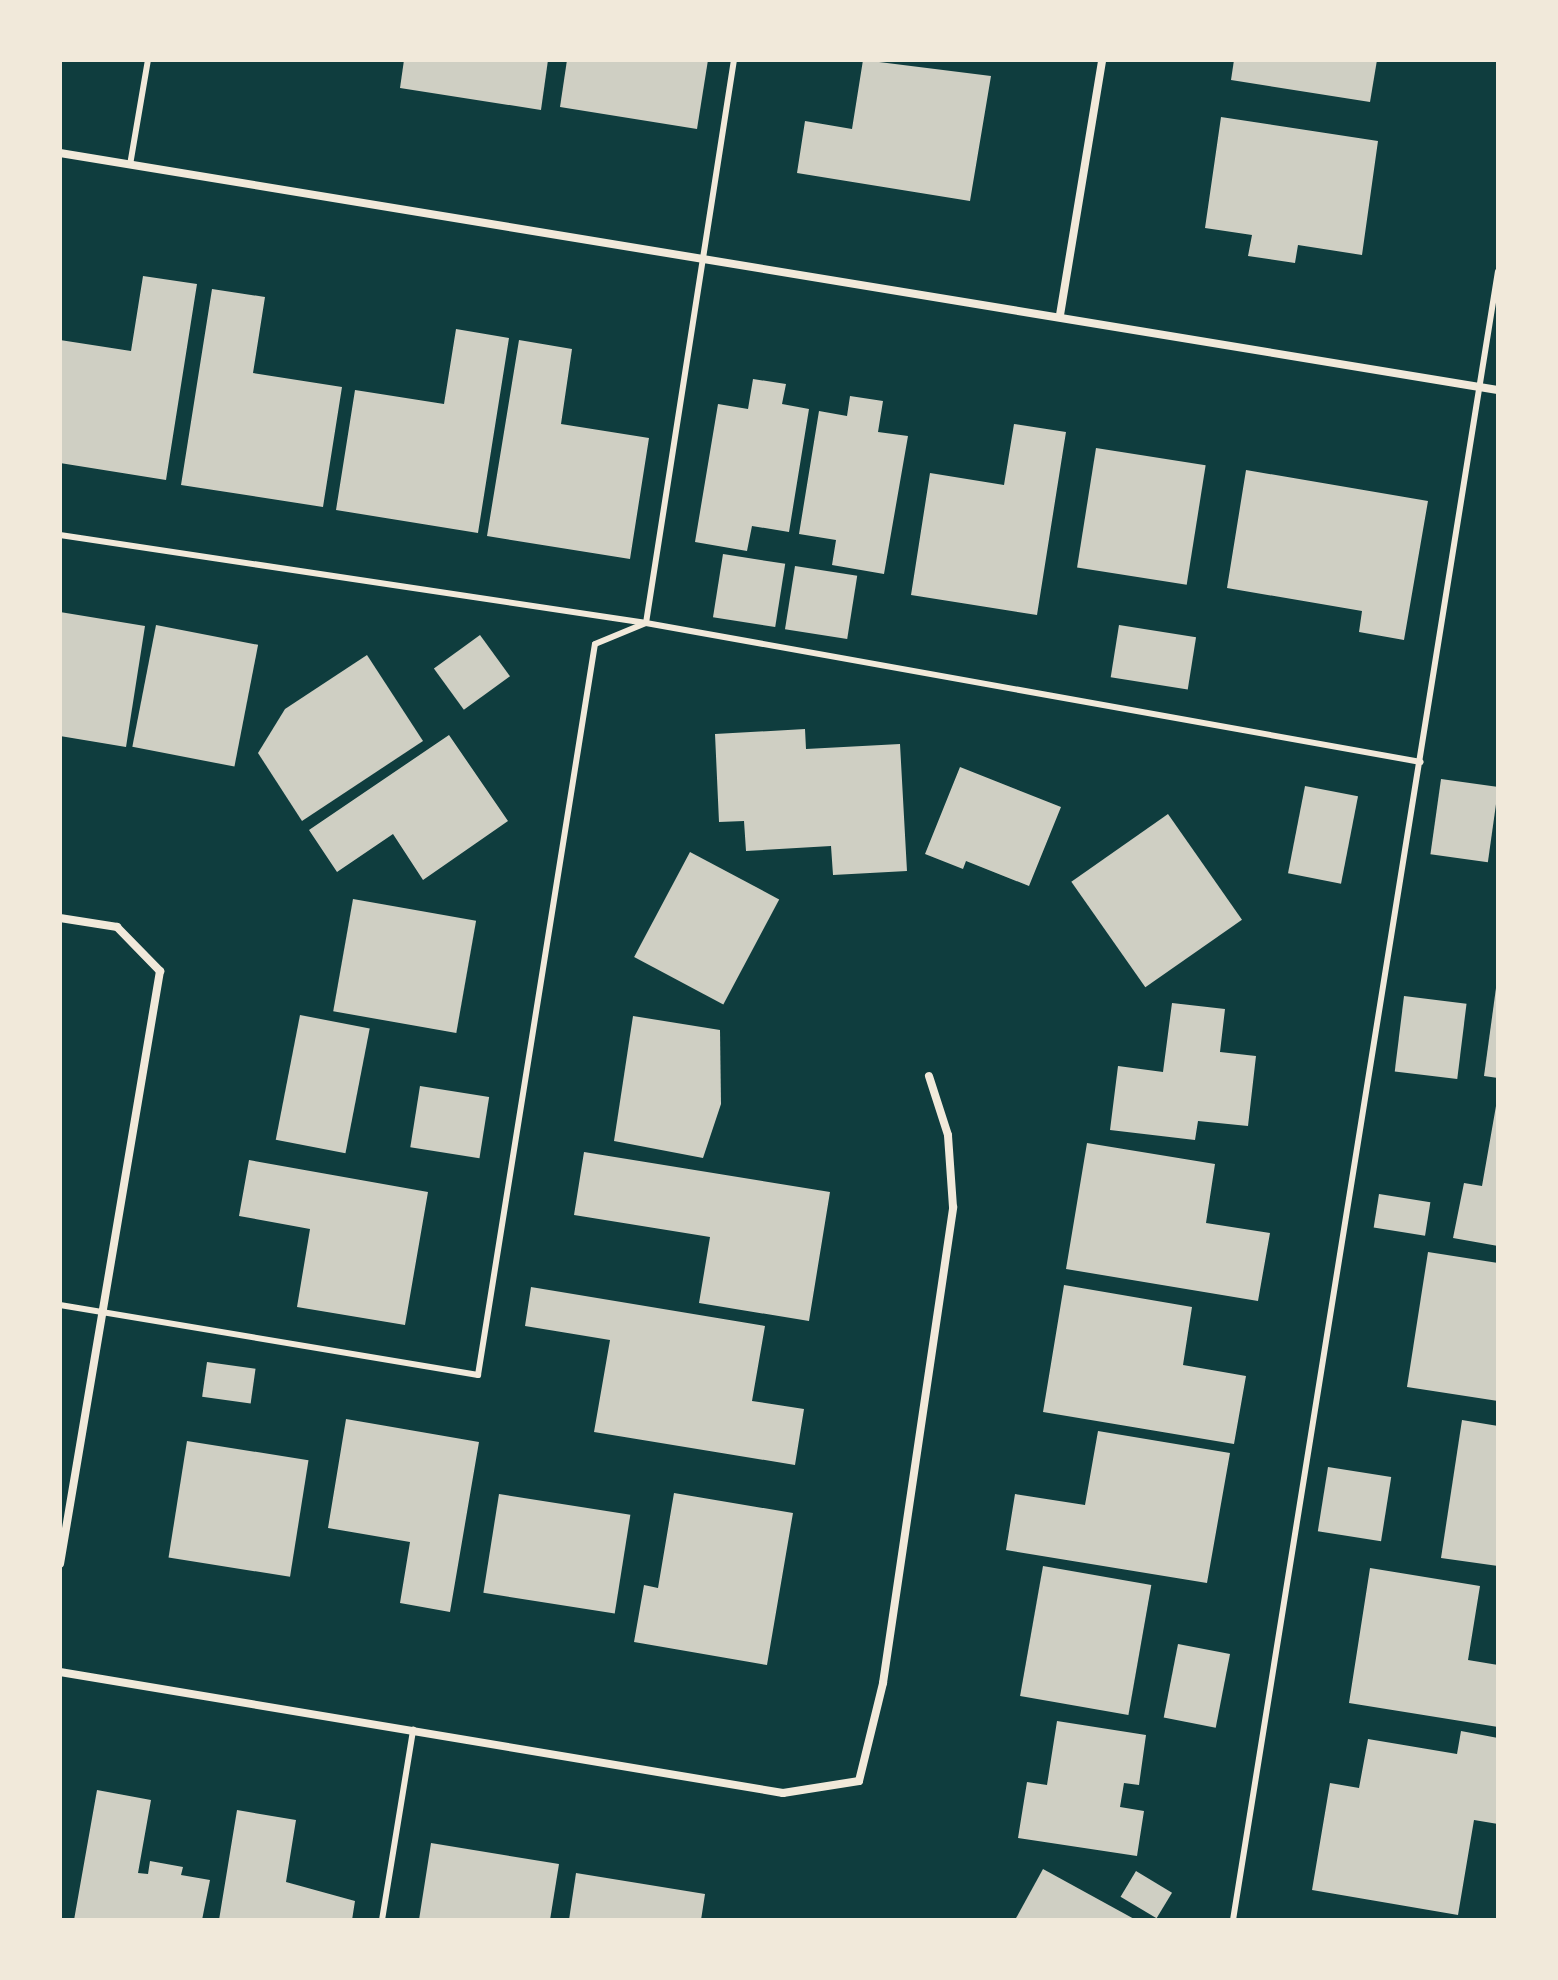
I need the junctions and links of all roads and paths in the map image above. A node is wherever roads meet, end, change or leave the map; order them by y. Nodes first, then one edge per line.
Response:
1 (148, 60) edge
2 (734, 60) edge
3 (1102, 60) edge
4 (60, 153) edge
5 (130, 165) junction
6 (700, 256) junction
7 (1498, 271) edge
8 (1060, 315) junction
9 (1478, 387) junction
10 (1498, 390) edge
11 (60, 535) edge
12 (646, 623) junction
13 (1421, 762) junction
14 (60, 918) edge
15 (929, 1076) dead end
16 (60, 1305) edge
17 (104, 1313) junction
18 (60, 1564) edge
19 (60, 1672) edge
20 (413, 1729) junction
21 (382, 1920) edge
22 (1233, 1920) edge

1 - 5 lane
2 - 6 lane
3 - 8 street
4 - 5 street
5 - 6 street
6 - 8 street
6 - 12 lane
7 - 9 lane
8 - 9 street
9 - 10 street
9 - 13 lane
11 - 12 lane
12 - 13 lane
12 - 17 lane
13 - 22 lane
14 - 17 street
15 - 20 street
16 - 17 lane
17 - 18 street
19 - 20 street
20 - 21 lane

